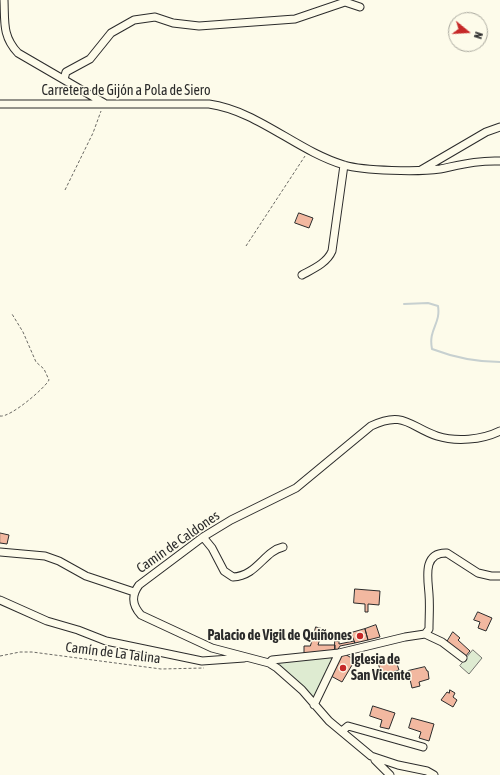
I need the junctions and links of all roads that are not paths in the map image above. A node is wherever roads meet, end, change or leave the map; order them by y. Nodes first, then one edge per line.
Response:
1 (4, 0) edge
2 (360, 7) dead end
3 (64, 79) junction
4 (104, 103) junction
5 (0, 104) edge
6 (500, 127) edge
7 (500, 162) edge
8 (344, 165) junction
9 (419, 171) junction
10 (302, 275) dead end
11 (500, 431) edge
12 (203, 537) junction
13 (284, 547) dead end
14 (0, 552) edge
15 (500, 576) edge
16 (134, 592) junction
17 (0, 600) edge
18 (425, 634) junction
19 (339, 653) junction
20 (248, 658) junction
21 (463, 658) dead end
22 (269, 663) junction
23 (314, 705) junction
24 (342, 731) junction
25 (423, 747) dead end
26 (371, 756) junction
27 (390, 775) edge
28 (434, 775) edge

1 - 3 street
2 - 3 street
3 - 4 street
4 - 5 street, Carretera de Gijón a Pola de Siero
4 - 8 street, Carretera de Gijón a Pola de Siero
6 - 9 street
7 - 9 street, Carretera de Gijón a Pola de Siero
8 - 9 street, Carretera de Gijón a Pola de Siero
8 - 10 street
11 - 12 street, Camín de Caldones
12 - 13 street
12 - 16 street, Camín de Caldones
14 - 16 street
15 - 18 street
16 - 20 street, Camín de Caldones
17 - 20 street
18 - 19 street
18 - 21 street
19 - 22 street
19 - 23 street
20 - 22 street, Camín de Caldones
22 - 23 street, Camín de Caldones
23 - 24 street, Camín de Caldones
24 - 25 street
24 - 26 street, Camín de Caldones
26 - 27 street
26 - 28 street, Camín de Caldones

